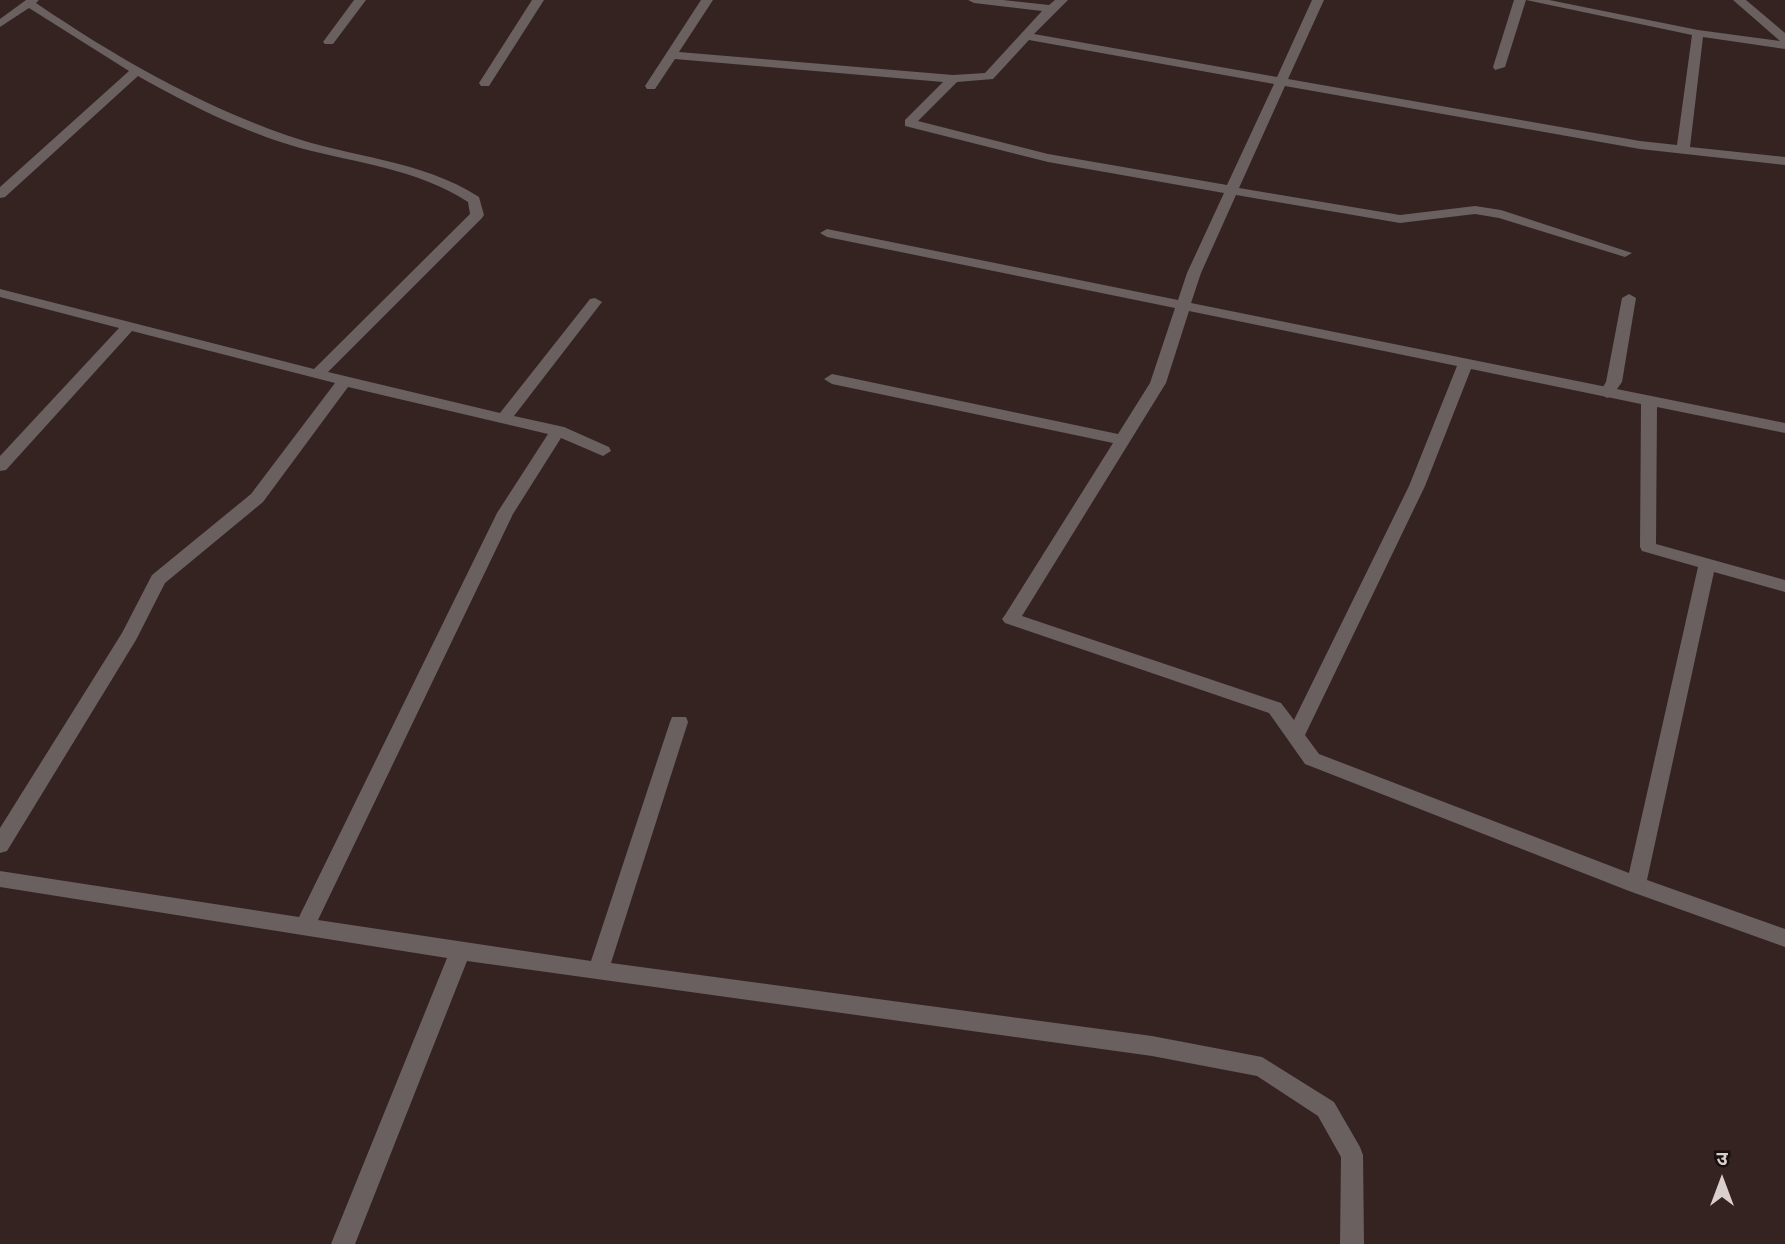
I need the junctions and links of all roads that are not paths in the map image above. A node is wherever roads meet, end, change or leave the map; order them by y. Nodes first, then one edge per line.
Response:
1 (360, 0) edge
2 (538, 0) edge
3 (707, 0) edge
4 (974, 0) edge
5 (1062, 0) edge
6 (1318, 0) edge
7 (1520, 0) edge
8 (1532, 0) edge
9 (1739, 0) edge
10 (31, 1) edge
11 (1051, 9) junction
12 (0, 24) edge
13 (1698, 33) junction
14 (1026, 36) junction
15 (1785, 39) edge
16 (329, 42) dead end
17 (1785, 45) edge
18 (671, 55) junction
19 (1499, 67) dead end
20 (137, 71) junction
21 (953, 79) junction
22 (1283, 82) junction
23 (485, 83) dead end
24 (651, 86) dead end
25 (1683, 148) junction
26 (1785, 161) edge
27 (1232, 191) junction
28 (0, 194) edge
29 (827, 233) dead end
30 (1625, 253) dead end
31 (0, 293) edge
32 (1629, 298) dead end
33 (595, 302) dead end
34 (1184, 304) junction
35 (129, 326) junction
36 (1466, 363) junction
37 (317, 374) junction
38 (832, 379) dead end
39 (344, 381) junction
40 (1607, 393) junction
41 (1649, 400) junction
42 (503, 419) junction
43 (1785, 428) edge
44 (558, 431) junction
45 (1123, 440) junction
46 (603, 451) dead end
47 (0, 466) edge
48 (1707, 564) junction
49 (1785, 586) edge
50 (679, 722) dead end
51 (1296, 736) junction
52 (0, 845) edge
53 (0, 879) edge
54 (1636, 885) junction
55 (305, 927) junction
56 (1785, 938) edge
57 (460, 952) junction
58 (598, 972) junction
59 (343, 1244) edge
60 (1352, 1244) edge

1 - 16 street
2 - 23 street
3 - 18 street
4 - 11 street
5 - 11 street
6 - 22 street
7 - 19 street
8 - 13 street
9 - 15 street
10 - 12 street
10 - 20 street
11 - 14 street
13 - 17 street
13 - 25 street
14 - 21 street
14 - 22 street
18 - 21 street
18 - 24 street
20 - 28 street
20 - 37 street
21 - 27 street
22 - 25 street
22 - 27 street
25 - 26 street
27 - 30 street
27 - 34 street
29 - 34 street
31 - 35 street
32 - 40 street
33 - 42 street
34 - 36 street
34 - 45 street
35 - 37 street
35 - 47 street
36 - 40 street
36 - 51 street
37 - 39 street
38 - 45 street
39 - 42 street
39 - 52 street
40 - 41 street
41 - 43 street
41 - 48 street
42 - 44 street
44 - 46 street
44 - 55 street
45 - 51 street
48 - 49 street
48 - 54 street
50 - 58 street
51 - 54 street
53 - 55 street
54 - 56 street
55 - 57 street
57 - 58 street
57 - 59 street
58 - 60 street

